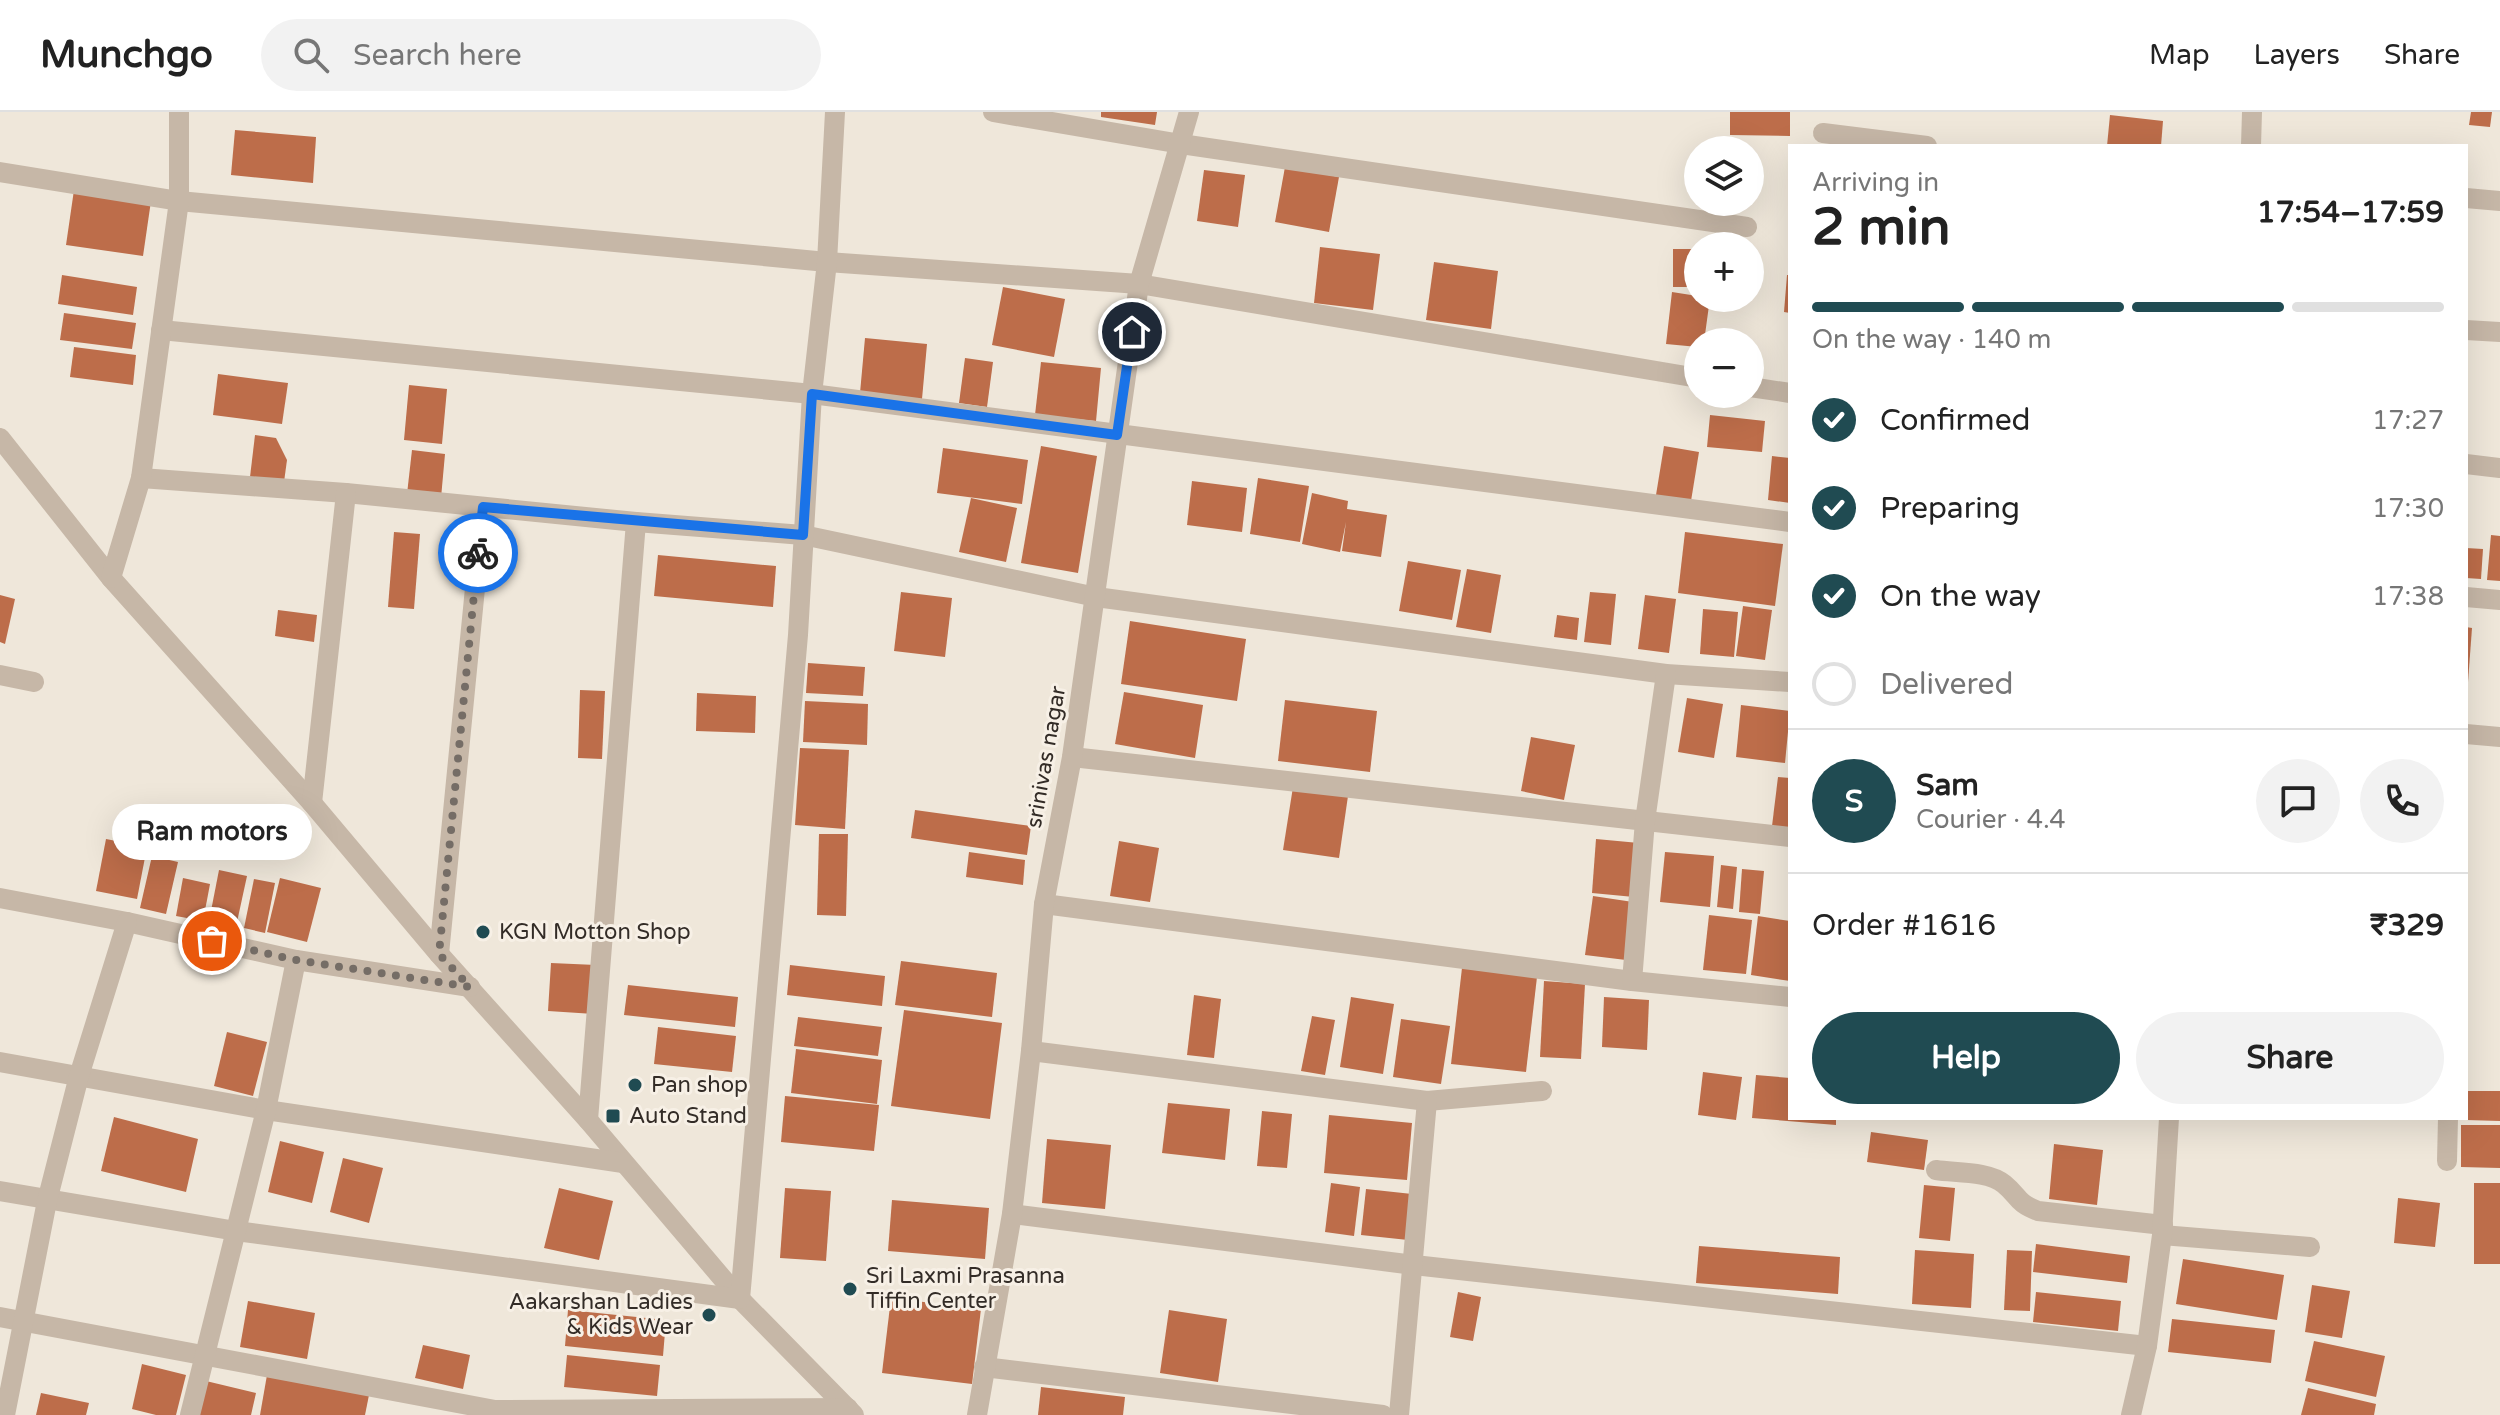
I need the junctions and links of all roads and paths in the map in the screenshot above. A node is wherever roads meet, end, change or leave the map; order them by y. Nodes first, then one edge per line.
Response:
1 (179, 112) edge
2 (835, 112) edge
3 (993, 112) edge
4 (1189, 112) edge
5 (2252, 112) edge
6 (1823, 133) dead end
7 (1181, 144) junction
8 (1911, 144) edge
9 (2251, 144) edge
10 (0, 172) edge
11 (2468, 198) edge
12 (179, 201) junction
13 (2500, 201) edge
14 (1747, 227) dead end
15 (827, 262) junction
16 (1139, 284) junction
17 (161, 330) junction
18 (2468, 330) edge
19 (2500, 332) edge
20 (1684, 376) edge
21 (1764, 389) edge
22 (1788, 393) edge
23 (812, 394) junction
24 (1117, 435) junction
25 (0, 438) edge
26 (2468, 464) edge
27 (2500, 468) edge
28 (141, 478) junction
29 (346, 493) junction
30 (483, 507) junction
31 (636, 522) junction
32 (1788, 522) edge
33 (803, 535) junction
34 (111, 578) junction
35 (1096, 597) junction
36 (2468, 597) edge
37 (2500, 600) edge
38 (1666, 674) junction
39 (0, 675) edge
40 (34, 682) dead end
41 (1788, 682) edge
42 (2468, 734) edge
43 (2500, 737) edge
44 (1072, 757) junction
45 (312, 803) junction
46 (1645, 821) junction
47 (1788, 837) edge
48 (0, 898) edge
49 (1044, 904) junction
50 (127, 922) junction
51 (439, 954) junction
52 (296, 960) junction
53 (1632, 981) junction
54 (470, 987) junction
55 (1788, 997) edge
56 (1031, 1051) junction
57 (0, 1062) edge
58 (79, 1076) junction
59 (1542, 1091) dead end
60 (1427, 1101) junction
61 (266, 1110) junction
62 (588, 1120) junction
63 (2169, 1120) edge
64 (2448, 1120) edge
65 (2447, 1161) dead end
66 (623, 1163) junction
67 (1936, 1170) dead end
68 (0, 1191) edge
69 (47, 1201) junction
70 (1012, 1214) junction
71 (2162, 1230) junction
72 (236, 1231) junction
73 (2310, 1247) dead end
74 (1414, 1265) junction
75 (740, 1299) junction
76 (0, 1317) edge
77 (24, 1321) junction
78 (2147, 1346) junction
79 (205, 1354) junction
80 (984, 1367) junction
81 (850, 1413) edge
82 (5, 1415) edge
83 (190, 1415) edge
84 (977, 1415) edge
85 (1383, 1415) edge
86 (1399, 1415) edge
87 (2131, 1415) edge

1 - 12 street
2 - 15 street
3 - 7 street
4 - 7 street, srinivas nagar
5 - 9 street
6 - 8 street
7 - 14 street
7 - 16 street, srinivas nagar
10 - 12 street
11 - 13 street
12 - 15 street
12 - 17 street
15 - 16 street
15 - 23 street
16 - 20 street
16 - 24 street, srinivas nagar
17 - 23 street
17 - 28 street
18 - 19 street
21 - 22 street
23 - 24 street
23 - 33 street
24 - 32 street
24 - 35 street, srinivas nagar
25 - 34 street
26 - 27 street
28 - 29 street
28 - 34 street
29 - 30 street
29 - 45 street
30 - 31 street
30 - 51 street
31 - 33 street
31 - 62 street
33 - 35 street
33 - 75 street
34 - 45 street
35 - 38 street
35 - 44 street, srinivas nagar
36 - 37 street
38 - 41 street
38 - 46 street
39 - 40 street
42 - 43 street
44 - 46 street
44 - 49 street, srinivas nagar
45 - 51 street
46 - 47 street
46 - 53 street
48 - 50 street
49 - 53 street
49 - 56 street, srinivas nagar
50 - 52 street
50 - 58 street
51 - 54 street
52 - 54 street
52 - 61 street
53 - 55 street
54 - 62 street
56 - 60 street
56 - 70 street, srinivas nagar
57 - 58 street
58 - 61 street
58 - 69 street
59 - 60 street
60 - 74 street
61 - 66 street
61 - 72 street
62 - 66 street
63 - 71 street
64 - 65 street
66 - 75 street
67 - 71 street
68 - 69 street
69 - 72 street
69 - 77 street
70 - 74 street
70 - 80 street, srinivas nagar
71 - 73 street
71 - 78 street
72 - 75 street
72 - 79 street
74 - 78 street
74 - 86 street
75 - 81 street
76 - 77 street
77 - 79 street
77 - 82 street
78 - 87 street
79 - 81 street
79 - 83 street
80 - 84 street, srinivas nagar
80 - 85 street

